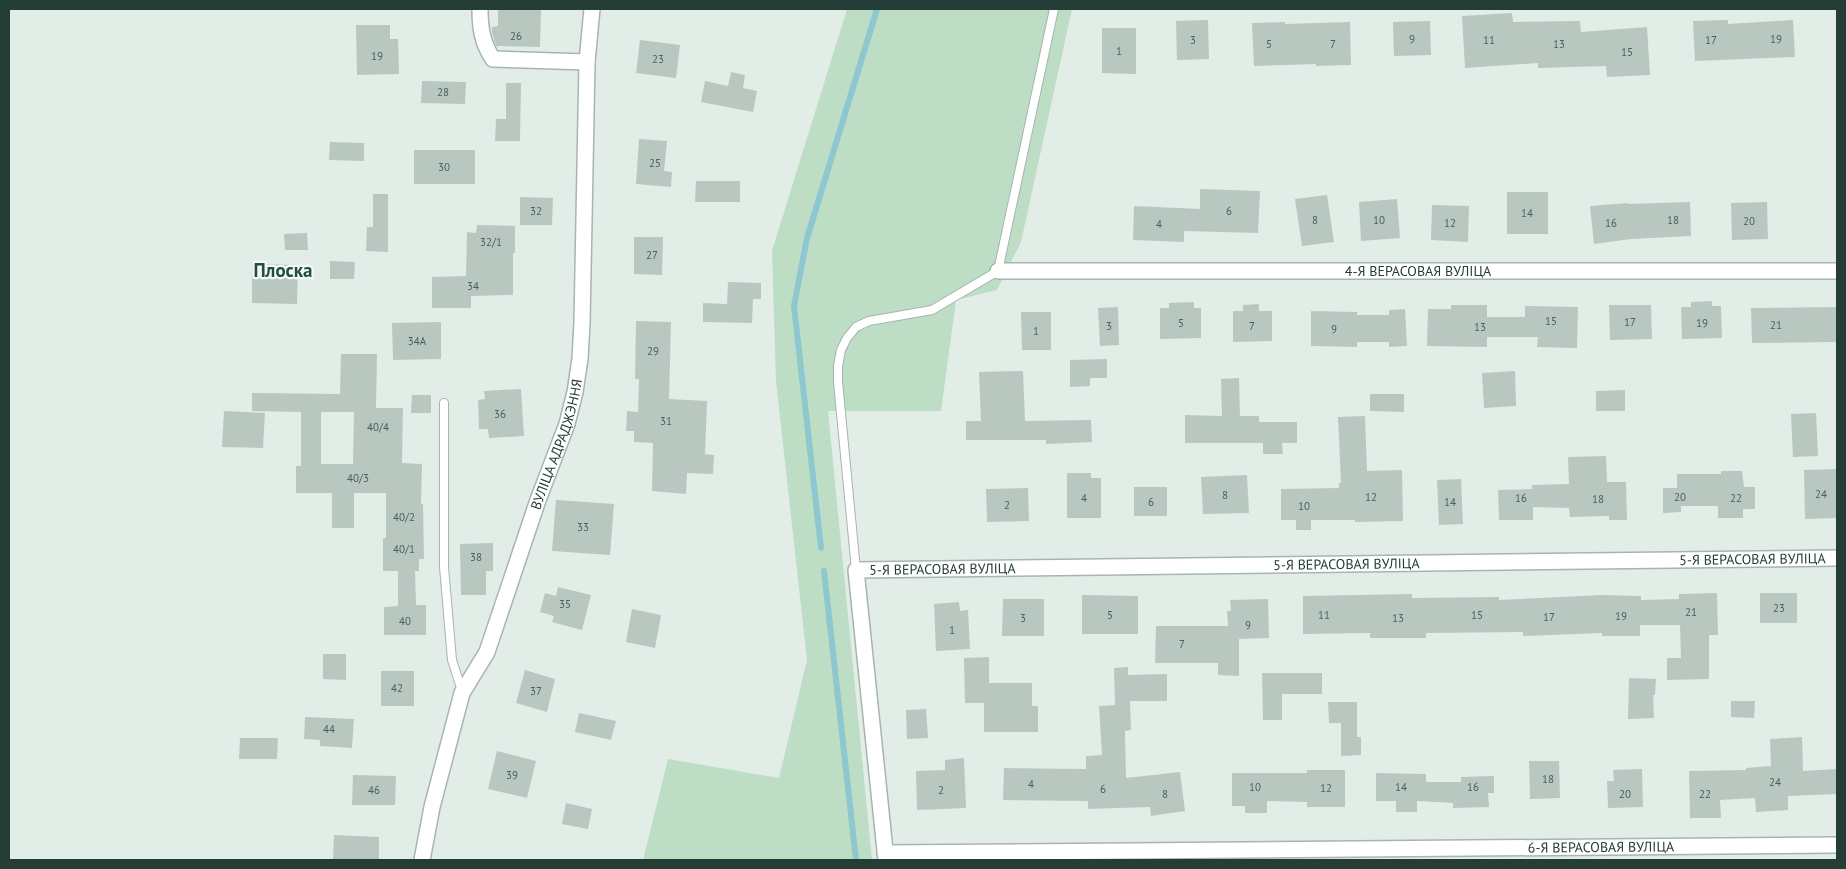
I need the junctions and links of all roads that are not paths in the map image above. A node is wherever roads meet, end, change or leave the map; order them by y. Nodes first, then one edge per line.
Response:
1 (480, 9) edge
2 (592, 9) edge
3 (1054, 9) edge
4 (587, 62) junction
5 (1837, 270) edge
6 (998, 271) junction
7 (444, 403) dead end
8 (1837, 558) edge
9 (856, 570) junction
10 (462, 693) junction
11 (1837, 845) edge
12 (885, 856) edge
13 (422, 860) edge

1 - 4 street
2 - 4 street, ВУЛІЦА АДРАДЖЭННЯ
3 - 6 lane
4 - 10 street, ВУЛІЦА АДРАДЖЭННЯ
5 - 6 street, 4-Я ВЕРАСОВАЯ ВУЛІЦА
6 - 9 lane
7 - 10 lane
8 - 9 street, 5-Я ВЕРАСОВАЯ ВУЛІЦА
9 - 12 street
10 - 13 street, ВУЛІЦА АДРАДЖЭННЯ
11 - 12 street, 6-Я ВЕРАСОВАЯ ВУЛІЦА

